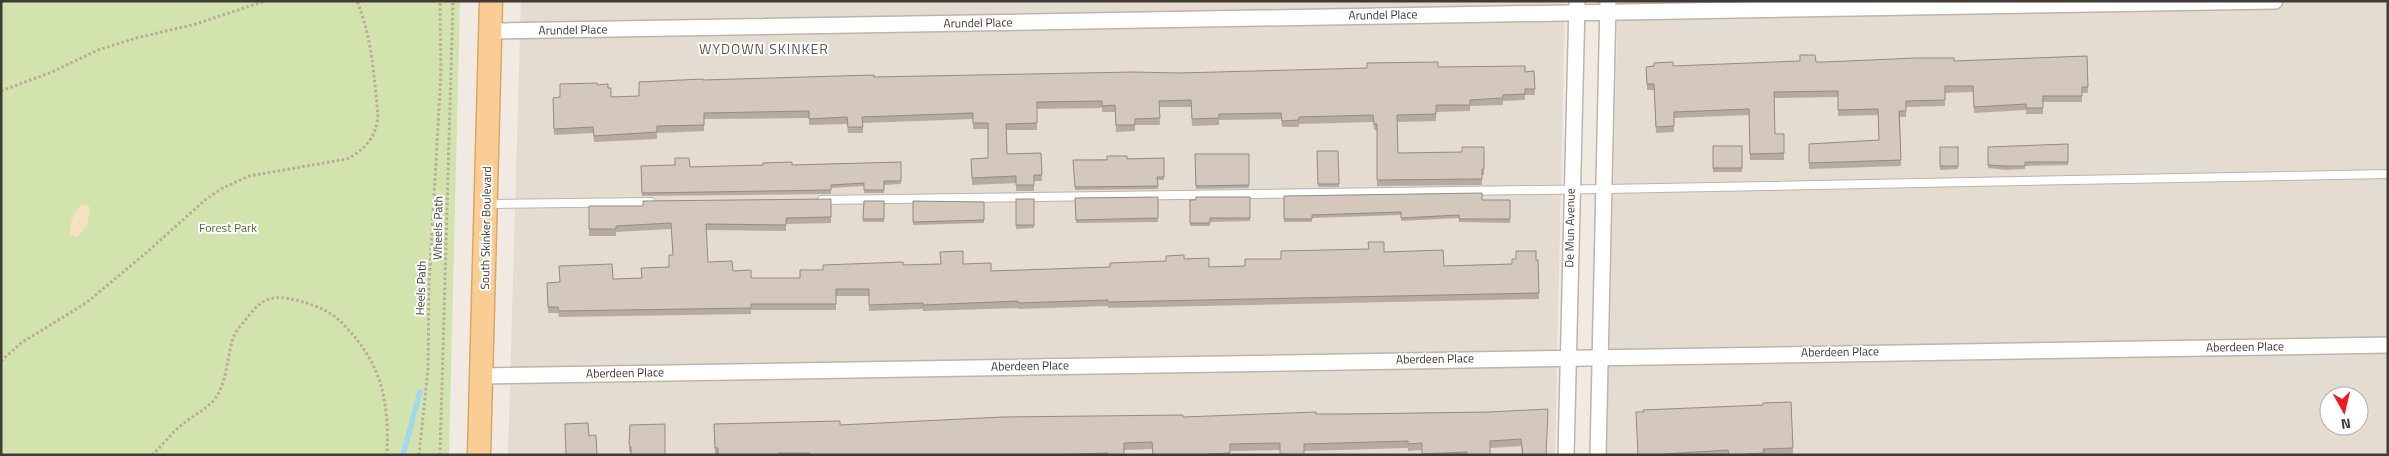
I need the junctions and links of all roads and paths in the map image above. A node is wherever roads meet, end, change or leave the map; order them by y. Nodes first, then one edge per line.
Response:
1 (265, 1) edge
2 (357, 1) edge
3 (440, 1) edge
4 (452, 1) edge
5 (491, 1) edge
6 (2275, 1) edge
7 (1577, 6) edge
8 (1608, 6) edge
9 (491, 31) junction
10 (1, 90) edge
11 (2388, 174) edge
12 (1571, 189) junction
13 (1606, 189) junction
14 (818, 200) edge
15 (658, 202) edge
16 (487, 204) junction
17 (2388, 345) edge
18 (1568, 356) junction
19 (1601, 356) junction
20 (1, 362) edge
21 (482, 376) junction
22 (152, 455) edge
23 (387, 455) edge
24 (419, 455) edge
25 (440, 455) edge
26 (479, 455) edge
27 (1566, 455) edge
28 (1598, 455) edge

1 - 10 path
2 - 20 path
3 - 24 path, Heels Path
4 - 25 path, Wheels Path
5 - 9 main road, South Skinker Boulevard
6 - 8 street, Arundel Place
7 - 8 street, Arundel Place
7 - 9 street, Arundel Place
7 - 12 street, De Mun Avenue
8 - 13 street
9 - 16 main road, South Skinker Boulevard
11 - 13 lane
12 - 13 lane
12 - 14 lane
12 - 18 street, De Mun Avenue
13 - 19 street
15 - 16 lane
16 - 21 main road, South Skinker Boulevard
17 - 19 street, Aberdeen Place
18 - 19 street, Aberdeen Place
18 - 21 street, Aberdeen Place
18 - 27 street, De Mun Avenue
19 - 28 street
21 - 26 main road, South Skinker Boulevard
22 - 23 path

